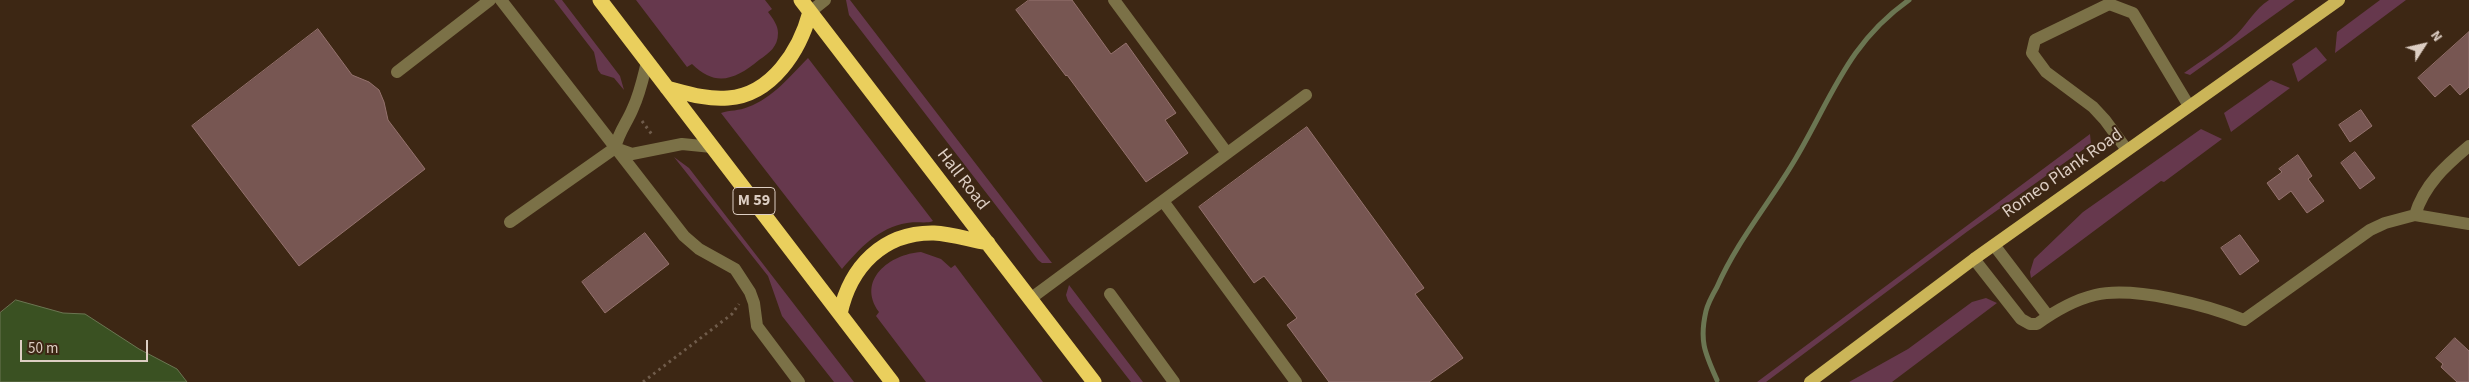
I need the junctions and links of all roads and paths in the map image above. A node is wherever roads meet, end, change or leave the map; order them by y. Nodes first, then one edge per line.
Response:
1 (490, 0) edge
2 (501, 0) edge
3 (600, 0) edge
4 (825, 0) edge
5 (1114, 0) edge
6 (2339, 0) edge
7 (806, 6) edge
8 (647, 62) junction
9 (397, 72) dead end
10 (667, 88) junction
11 (1306, 95) dead end
12 (2189, 106) junction
13 (639, 117) dead end
14 (654, 138) dead end
15 (2469, 146) edge
16 (712, 147) junction
17 (615, 148) junction
18 (2127, 150) junction
19 (1227, 153) junction
20 (1163, 201) junction
21 (2415, 215) junction
22 (510, 222) dead end
23 (2469, 224) edge
24 (988, 244) junction
25 (1994, 245) junction
26 (1974, 258) junction
27 (1110, 294) dead end
28 (1030, 299) junction
29 (740, 301) dead end
30 (840, 314) junction
31 (2048, 316) junction
32 (1816, 380) edge
33 (643, 382) edge
34 (799, 382) edge
35 (892, 382) edge
36 (1094, 382) edge
37 (1174, 382) edge
38 (1296, 382) edge

1 - 9 street
2 - 17 street
3 - 8 highway, M 59
4 - 7 street
5 - 19 street
6 - 12 main road, Romeo Plank Road
7 - 10 highway
7 - 24 highway, Hall Road
8 - 10 highway, M 59
8 - 17 street
10 - 16 highway, M 59
11 - 19 street
12 - 18 main road, Romeo Plank Road
12 - 18 street
13 - 14 path
15 - 21 street
16 - 17 street
16 - 30 highway, M 59
17 - 22 street
17 - 34 street
18 - 25 main road, Romeo Plank Road
19 - 20 street
20 - 28 street
20 - 38 street
21 - 23 street
21 - 31 street
24 - 28 highway, Hall Road
24 - 30 highway
25 - 26 main road, Romeo Plank Road
25 - 31 street
26 - 31 street
26 - 32 main road, Romeo Plank Road
27 - 37 street
28 - 36 highway, Hall Road
29 - 33 path
30 - 35 highway, M 59

